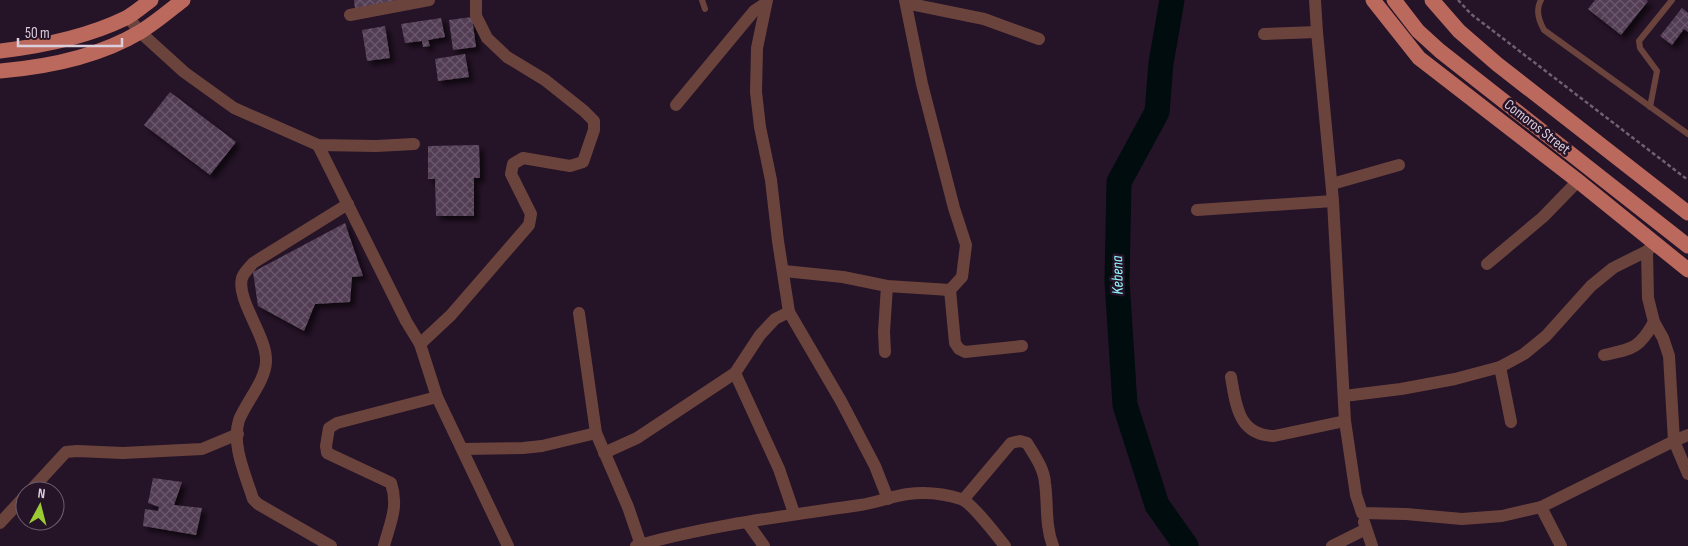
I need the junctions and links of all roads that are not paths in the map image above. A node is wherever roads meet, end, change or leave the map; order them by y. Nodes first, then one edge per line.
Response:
1 (151, 0) edge
2 (183, 0) edge
3 (429, 0) edge
4 (476, 0) edge
5 (702, 0) edge
6 (1315, 0) edge
7 (1373, 0) edge
8 (1394, 0) edge
9 (1432, 0) edge
10 (1541, 0) edge
11 (1672, 0) edge
12 (767, 2) edge
13 (906, 2) edge
14 (705, 9) dead end
15 (350, 15) dead end
16 (128, 17) junction
17 (140, 32) junction
18 (1317, 32) junction
19 (1264, 34) dead end
20 (1039, 39) dead end
21 (0, 51) edge
22 (0, 71) edge
23 (676, 105) dead end
24 (1650, 107) junction
25 (1688, 134) edge
26 (414, 144) dead end
27 (318, 145) junction
28 (1399, 165) dead end
29 (1578, 181) junction
30 (1332, 184) junction
31 (1333, 201) junction
32 (348, 204) junction
33 (1197, 210) dead end
34 (1688, 213) edge
35 (1688, 246) edge
36 (1651, 247) junction
37 (1487, 264) dead end
38 (1688, 270) edge
39 (784, 271) junction
40 (887, 286) junction
41 (950, 290) junction
42 (789, 312) junction
43 (579, 313) dead end
44 (1654, 322) junction
45 (420, 344) junction
46 (1022, 346) dead end
47 (885, 352) dead end
48 (1604, 355) dead end
49 (1500, 367) junction
50 (735, 373) junction
51 (1231, 377) dead end
52 (1344, 396) junction
53 (437, 397) junction
54 (1345, 421) junction
55 (1511, 422) dead end
56 (596, 432) junction
57 (238, 434) junction
58 (1688, 435) edge
59 (1674, 441) junction
60 (462, 449) junction
61 (604, 453) junction
62 (1688, 474) edge
63 (39, 481) edge
64 (888, 499) junction
65 (963, 500) junction
66 (15, 507) edge
67 (1541, 507) junction
68 (794, 513) junction
69 (1362, 513) junction
70 (748, 522) junction
71 (0, 523) edge
72 (1366, 529) junction
73 (639, 545) edge
74 (331, 546) edge
75 (384, 546) edge
76 (508, 546) edge
77 (764, 546) edge
78 (1005, 546) edge
79 (1053, 546) edge
80 (1332, 546) edge
81 (1372, 546) edge
82 (1561, 546) edge

1 - 16 main road
2 - 17 main road
3 - 15 street
4 - 45 street
5 - 14 lane
6 - 18 street
7 - 29 main road
8 - 35 main road, Comoros Street
9 - 34 main road, Comoros Street
10 - 24 lane
11 - 24 lane
12 - 23 street
12 - 39 street
13 - 20 street
13 - 41 street
16 - 17 street
16 - 21 main road
17 - 22 main road
17 - 27 street
18 - 19 street
18 - 30 street
24 - 25 lane
26 - 27 street
27 - 32 street
28 - 30 street
29 - 36 main road
29 - 37 street
30 - 31 street
31 - 33 street
31 - 52 street
32 - 45 street
32 - 57 street
36 - 38 main road
36 - 44 street
36 - 49 street
39 - 40 street
39 - 42 street
40 - 41 street
40 - 47 street
41 - 46 street
42 - 50 street
42 - 64 street
43 - 56 street
44 - 48 street
44 - 59 street
45 - 53 street
49 - 52 street
49 - 55 street
50 - 61 street
50 - 68 street
51 - 54 street
52 - 54 street
53 - 60 street
53 - 75 street
54 - 69 street
56 - 60 street
56 - 61 street
57 - 63 street
57 - 74 street
58 - 59 street
59 - 62 street
59 - 67 street
60 - 76 street
61 - 73 street
64 - 65 street
64 - 68 street
65 - 78 street
65 - 79 street
66 - 71 street
67 - 69 street
67 - 82 street
68 - 70 street
69 - 72 street
70 - 73 street
70 - 77 street
72 - 80 street
72 - 81 street

